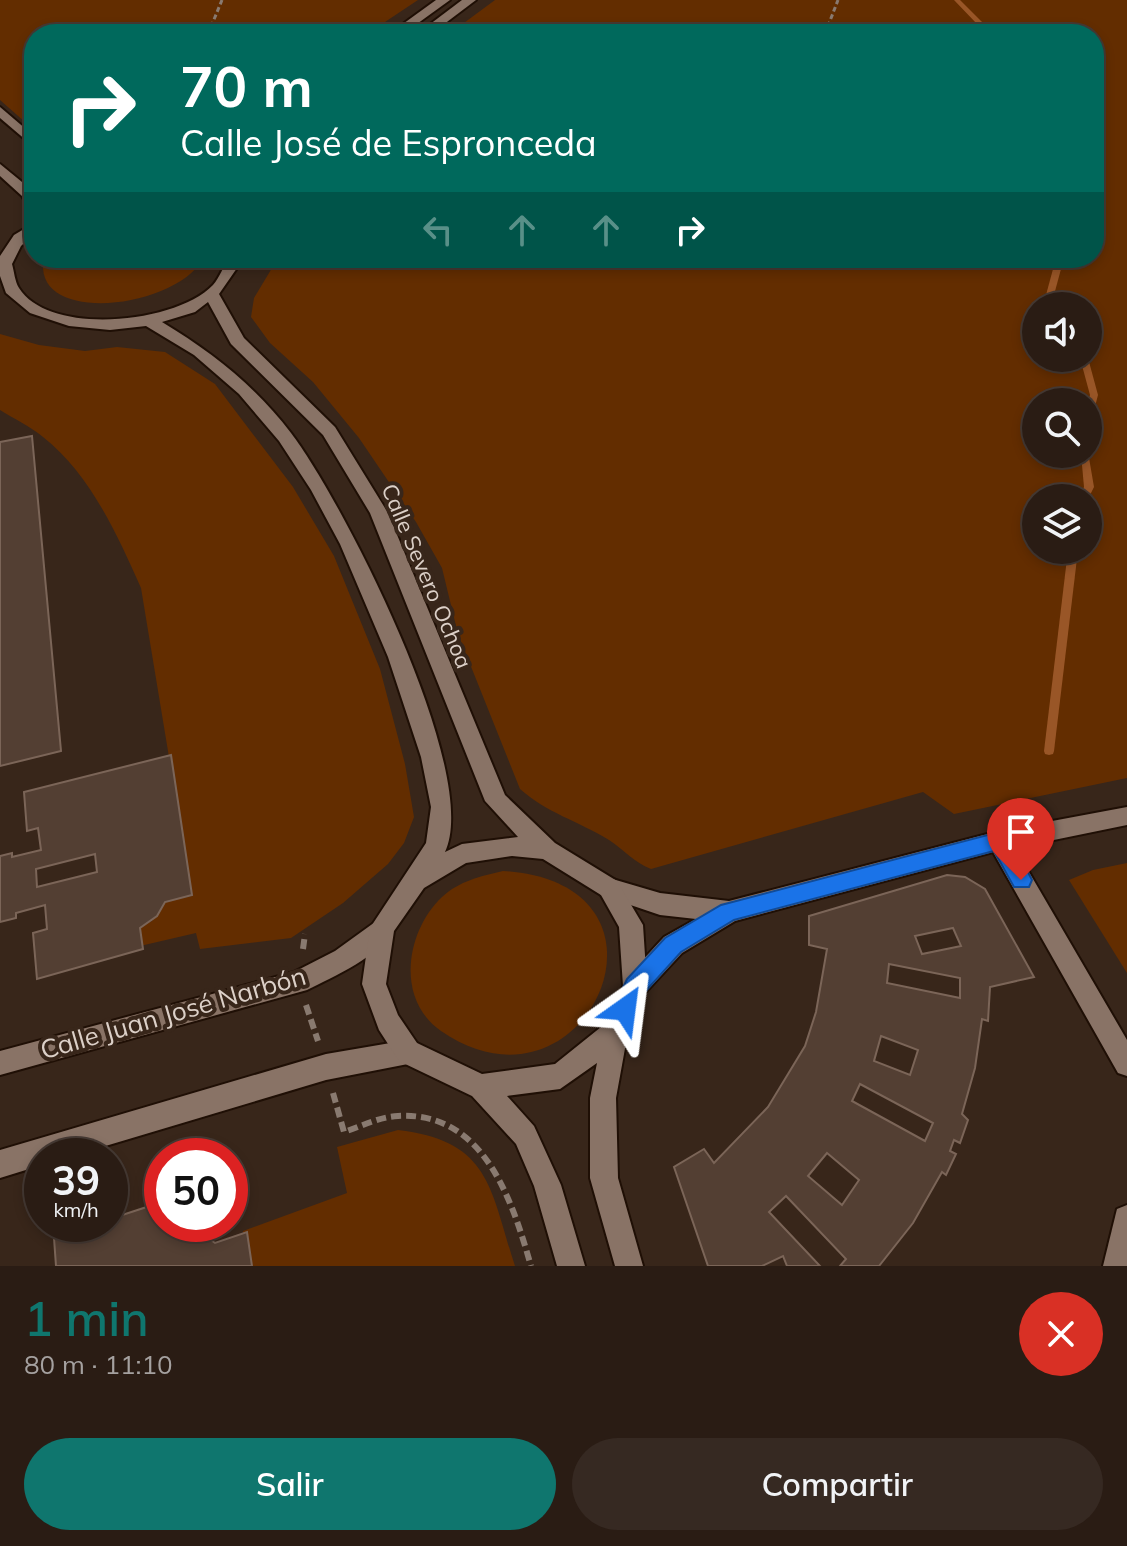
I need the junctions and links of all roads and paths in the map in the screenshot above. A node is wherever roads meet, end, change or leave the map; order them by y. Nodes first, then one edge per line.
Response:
1 (222, 0) edge
2 (444, 0) edge
3 (470, 0) edge
4 (838, 0) edge
5 (212, 24) edge
6 (409, 24) edge
7 (437, 24) edge
8 (829, 24) edge
9 (0, 111) edge
10 (24, 134) edge
11 (0, 168) edge
12 (24, 190) edge
13 (24, 236) edge
14 (233, 268) edge
15 (212, 295) junction
16 (149, 321) junction
17 (1127, 816) edge
18 (999, 841) junction
19 (547, 850) junction
20 (416, 881) junction
21 (609, 888) junction
22 (729, 912) junction
23 (382, 928) junction
24 (305, 934) dead end
25 (298, 982) junction
26 (635, 986) junction
27 (615, 1032) junction
28 (408, 1052) junction
29 (0, 1063) edge
30 (1127, 1064) edge
31 (326, 1067) junction
32 (481, 1087) junction
33 (0, 1164) edge
34 (1127, 1219) edge
35 (531, 1266) edge
36 (571, 1266) edge
37 (629, 1266) edge
38 (1117, 1266) edge

1 - 5 path
2 - 6 main road
3 - 7 main road
4 - 8 path
9 - 10 main road
11 - 12 main road
13 - 16 main road
14 - 15 main road
15 - 16 main road
15 - 19 main road, Calle Severo Ochoa
16 - 20 main road
17 - 18 main road
18 - 22 main road
18 - 30 main road
19 - 20 main road
19 - 21 main road
20 - 23 main road
21 - 22 main road
21 - 26 main road
22 - 26 main road
23 - 25 main road, Calle Juan José Narbón
23 - 28 main road
24 - 25 path
25 - 29 main road, Calle Juan José Narbón
25 - 31 path
26 - 27 main road
27 - 32 main road
27 - 37 main road
28 - 31 main road
28 - 32 main road
31 - 33 main road
31 - 35 path
32 - 36 main road
34 - 38 main road

